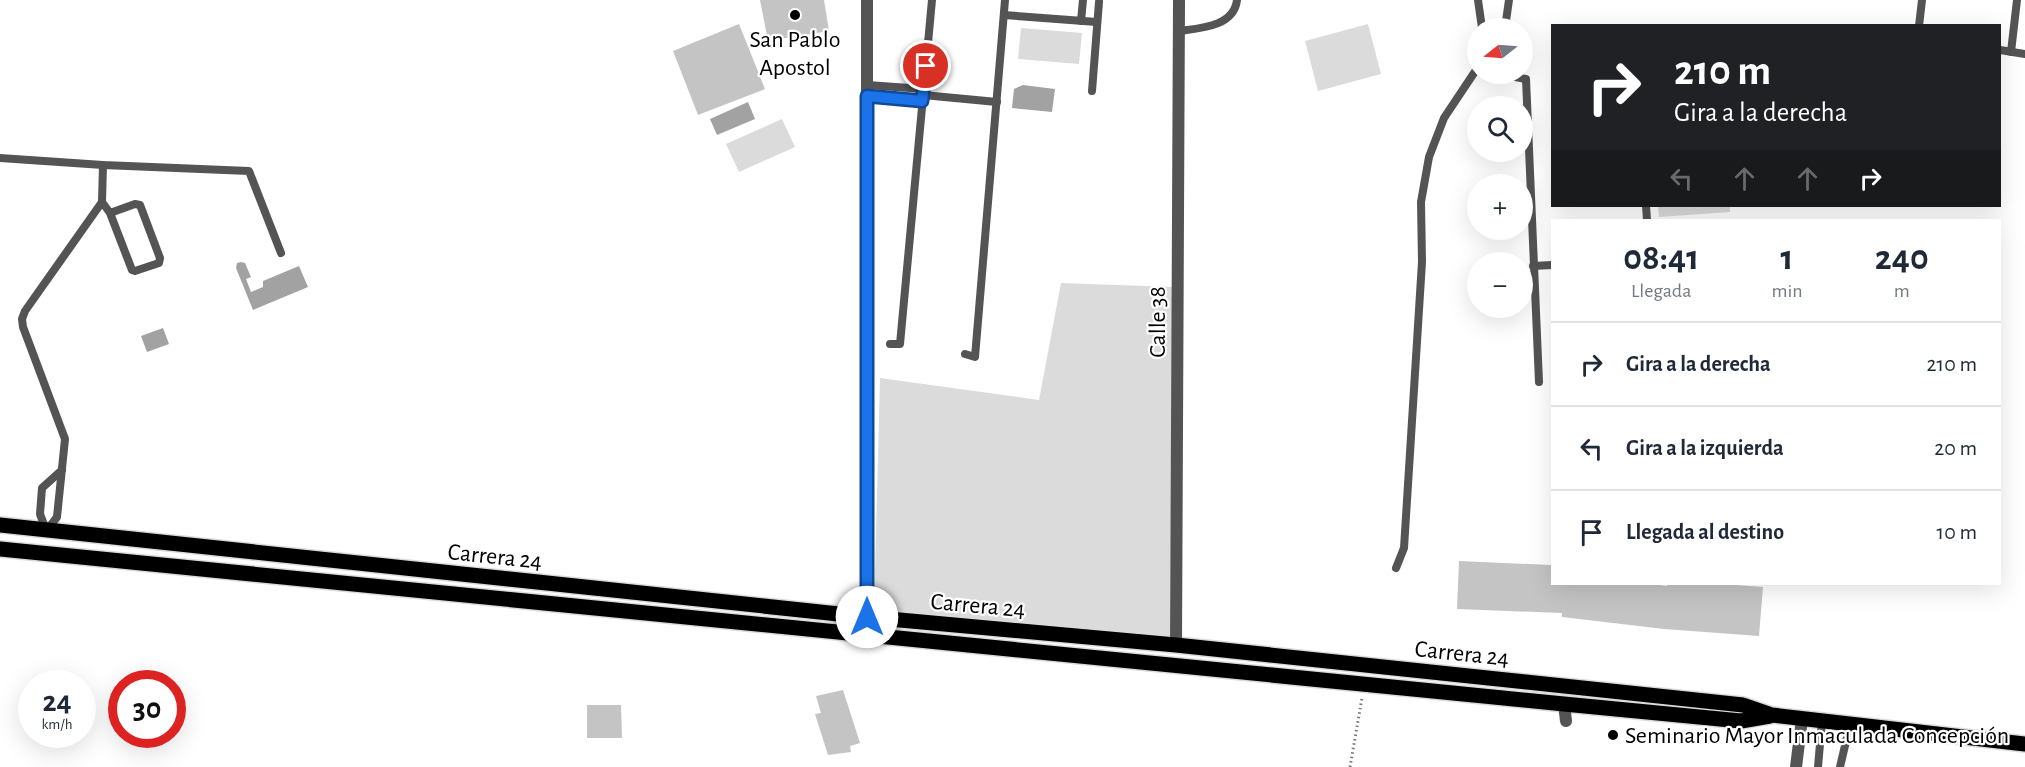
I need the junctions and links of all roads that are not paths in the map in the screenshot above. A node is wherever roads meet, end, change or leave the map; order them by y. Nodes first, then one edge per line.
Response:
1 (867, 0) edge
2 (932, 0) edge
3 (1005, 0) edge
4 (1083, 0) edge
5 (1179, 0) edge
6 (1237, 0) edge
7 (1478, 0) edge
8 (1509, 0) edge
9 (1922, 0) edge
10 (2017, 0) edge
11 (1099, 2) dead end
12 (1004, 15) junction
13 (1481, 18) edge
14 (1506, 18) edge
15 (1081, 21) junction
16 (1098, 22) junction
17 (1918, 24) edge
18 (1180, 31) junction
19 (2001, 50) edge
20 (2012, 51) junction
21 (2025, 54) edge
22 (1467, 84) edge
23 (1526, 84) edge
24 (867, 90) junction
25 (1092, 91) dead end
26 (923, 95) junction
27 (997, 102) junction
28 (0, 158) edge
29 (103, 165) junction
30 (102, 202) junction
31 (110, 213) junction
32 (1533, 252) edge
33 (281, 253) dead end
34 (1551, 265) edge
35 (1533, 266) joint
36 (890, 344) dead end
37 (965, 354) dead end
38 (1539, 382) dead end
39 (62, 470) junction
40 (0, 525) edge
41 (47, 531) junction
42 (0, 549) edge
43 (44, 555) junction
44 (1396, 568) dead end
45 (867, 617) junction
46 (868, 636) junction
47 (1176, 645) junction
48 (1564, 686) junction
49 (1564, 704) junction
50 (1772, 715) junction
51 (1802, 719) junction
52 (1566, 721) dead end
53 (1822, 721) junction
54 (1850, 724) junction
55 (2025, 744) edge
56 (1796, 767) edge
57 (1818, 767) edge
58 (1840, 767) edge

1 - 24 street
2 - 26 lane
3 - 12 lane
4 - 15 lane
5 - 18 street, Calle 38
6 - 18 lane
7 - 13 lane
8 - 14 lane
9 - 17 lane
10 - 20 lane
11 - 16 lane
12 - 15 lane
12 - 27 lane
15 - 16 lane
16 - 25 lane
18 - 47 street, Calle 38
19 - 20 lane
20 - 21 lane
22 - 44 lane
23 - 32 lane
24 - 26 lane
24 - 26 lane
24 - 45 street
26 - 27 lane
26 - 36 lane
27 - 37 lane
28 - 29 lane
29 - 30 lane
29 - 33 lane
30 - 31 lane
30 - 39 lane
31 - 31 lane
34 - 35 lane
35 - 38 lane
39 - 41 lane
39 - 41 lane
40 - 41 main road, Carrera 24
41 - 43 main road
41 - 45 main road, Carrera 24
42 - 43 main road, Carrera 24
43 - 46 main road, Carrera 24
45 - 46 main road
45 - 47 main road, Carrera 24
46 - 49 main road, Carrera 24
47 - 48 main road, Carrera 24
48 - 49 main road
48 - 50 main road, Carrera 24
49 - 50 main road, Carrera 24
49 - 52 street
50 - 51 main road, Carrera 24
51 - 53 main road, Carrera 24
51 - 56 street
53 - 54 main road, Carrera 24
53 - 57 lane
54 - 55 main road, Carrera 24
54 - 58 lane

